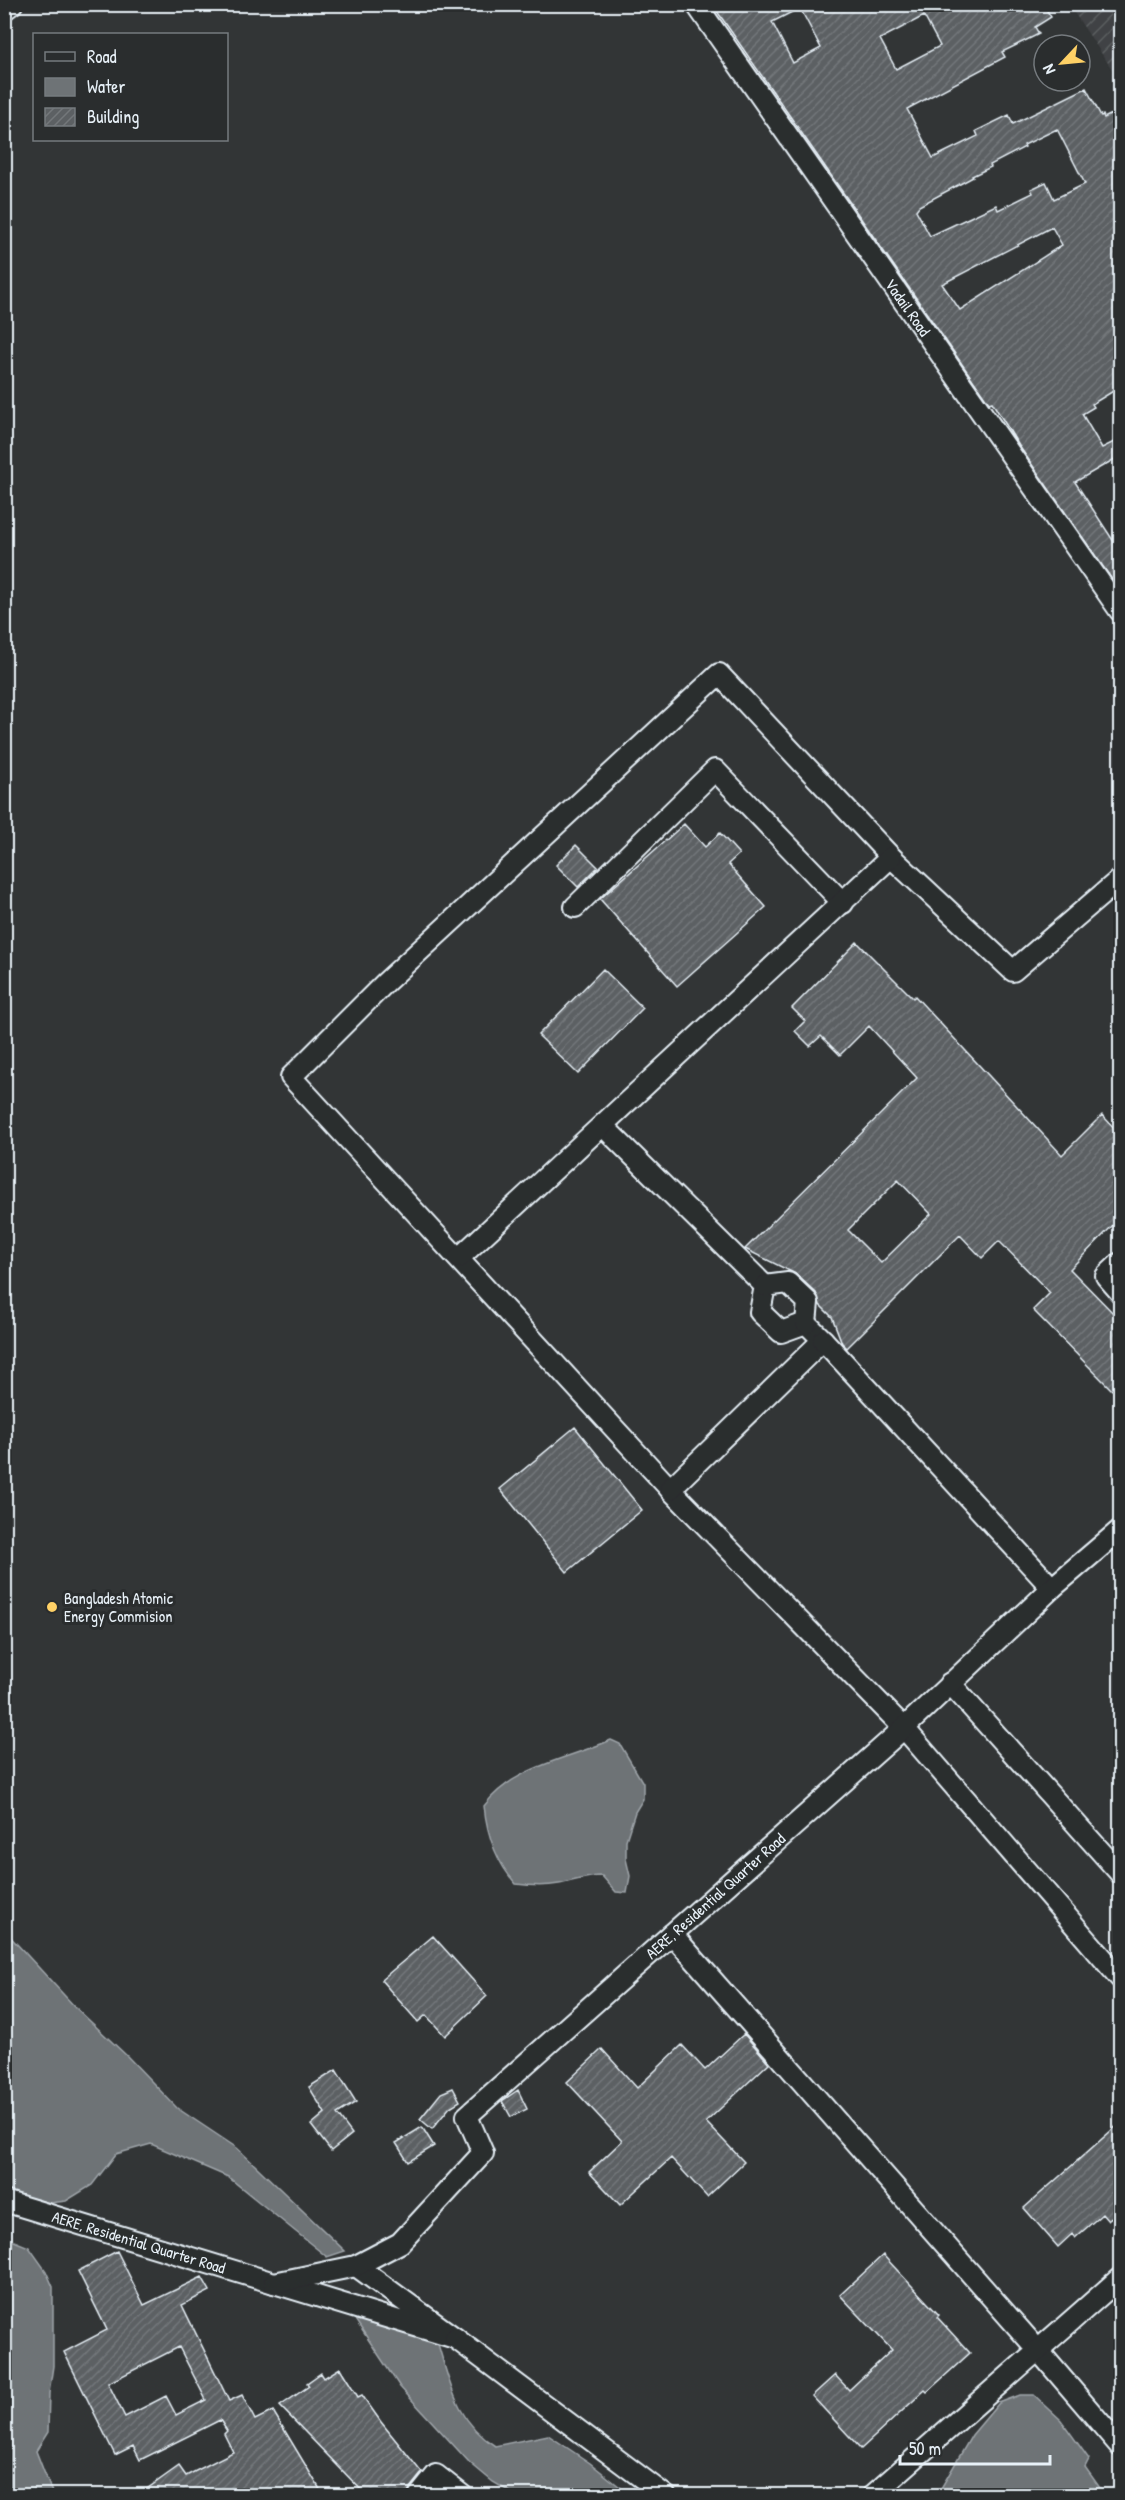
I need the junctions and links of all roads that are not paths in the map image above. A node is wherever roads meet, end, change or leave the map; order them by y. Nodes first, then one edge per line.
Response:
1 (12, 4) edge
2 (696, 4) edge
3 (4, 10) edge
4 (1120, 611) edge
5 (891, 857) junction
6 (1120, 879) edge
7 (843, 903) junction
8 (575, 907) dead end
9 (603, 1126) junction
10 (459, 1258) junction
11 (1120, 1263) edge
12 (765, 1286) junction
13 (1120, 1292) edge
14 (806, 1323) junction
15 (823, 1340) junction
16 (670, 1489) junction
17 (1120, 1530) edge
18 (1052, 1587) junction
19 (950, 1683) junction
20 (904, 1728) junction
21 (1120, 1873) edge
22 (672, 1934) junction
23 (1120, 1978) edge
24 (4, 2201) edge
25 (356, 2265) junction
26 (1120, 2278) edge
27 (274, 2283) junction
28 (455, 2338) junction
29 (1037, 2349) junction
30 (1120, 2446) edge
31 (419, 2496) edge
32 (463, 2496) edge
33 (666, 2496) edge
34 (872, 2496) edge

1 - 3 street
2 - 4 street, Vadail Road
5 - 6 street
5 - 7 street
5 - 10 street
7 - 8 street
7 - 9 street
9 - 10 street
9 - 12 street
10 - 16 street
11 - 13 street
12 - 14 street
12 - 14 street
14 - 15 street
15 - 16 street
15 - 18 street
16 - 20 street
17 - 18 street, AERE, Residential Quarter Road
18 - 19 street, AERE, Residential Quarter Road
19 - 20 street, AERE, Residential Quarter Road
19 - 21 street
20 - 22 street, AERE, Residential Quarter Road
20 - 23 street
22 - 25 street, AERE, Residential Quarter Road
22 - 29 street
24 - 27 street, AERE, Residential Quarter Road
25 - 27 street, AERE, Residential Quarter Road
25 - 28 street
26 - 29 street
27 - 28 street, AERE, Residential Quarter Road
28 - 33 street
29 - 30 street
29 - 34 street
31 - 32 street

